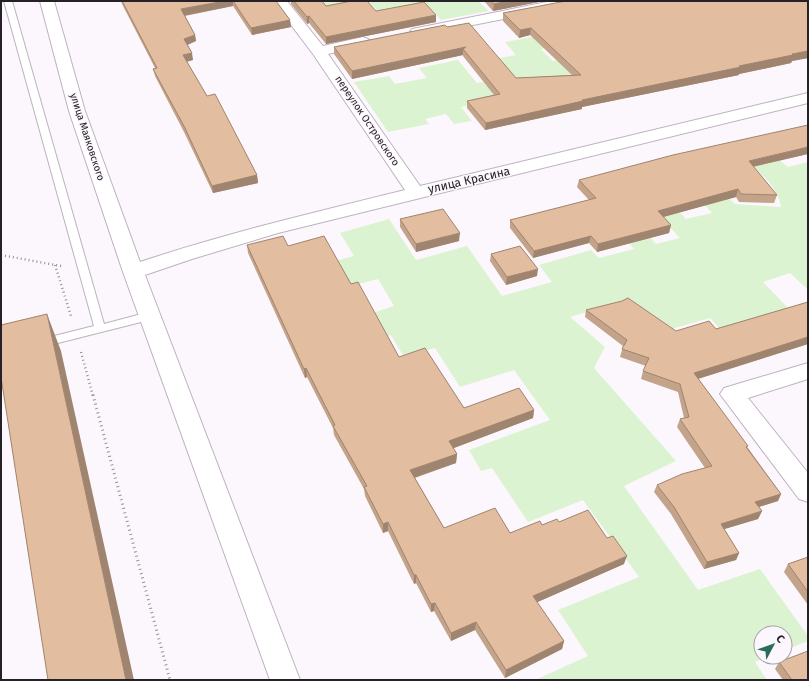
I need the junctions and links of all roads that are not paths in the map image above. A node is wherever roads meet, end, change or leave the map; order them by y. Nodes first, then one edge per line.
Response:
1 (8, 1) edge
2 (47, 1) edge
3 (280, 1) edge
4 (574, 1) edge
5 (404, 34) edge
6 (373, 40) edge
7 (319, 50) junction
8 (808, 98) edge
9 (415, 192) junction
10 (133, 272) junction
11 (148, 316) junction
12 (100, 329) junction
13 (31, 345) edge
14 (808, 371) edge
15 (808, 492) edge
16 (285, 680) edge

1 - 12 lane
2 - 10 street, улица Маяковского
3 - 7 street, переулок Островского
4 - 5 street
6 - 7 street
7 - 9 street, переулок Островского
8 - 9 street, улица Красина
9 - 10 street, улица Красина
10 - 11 street, улица Маяковского
11 - 12 lane
11 - 16 street, улица Маяковского
12 - 13 lane
14 - 15 street

